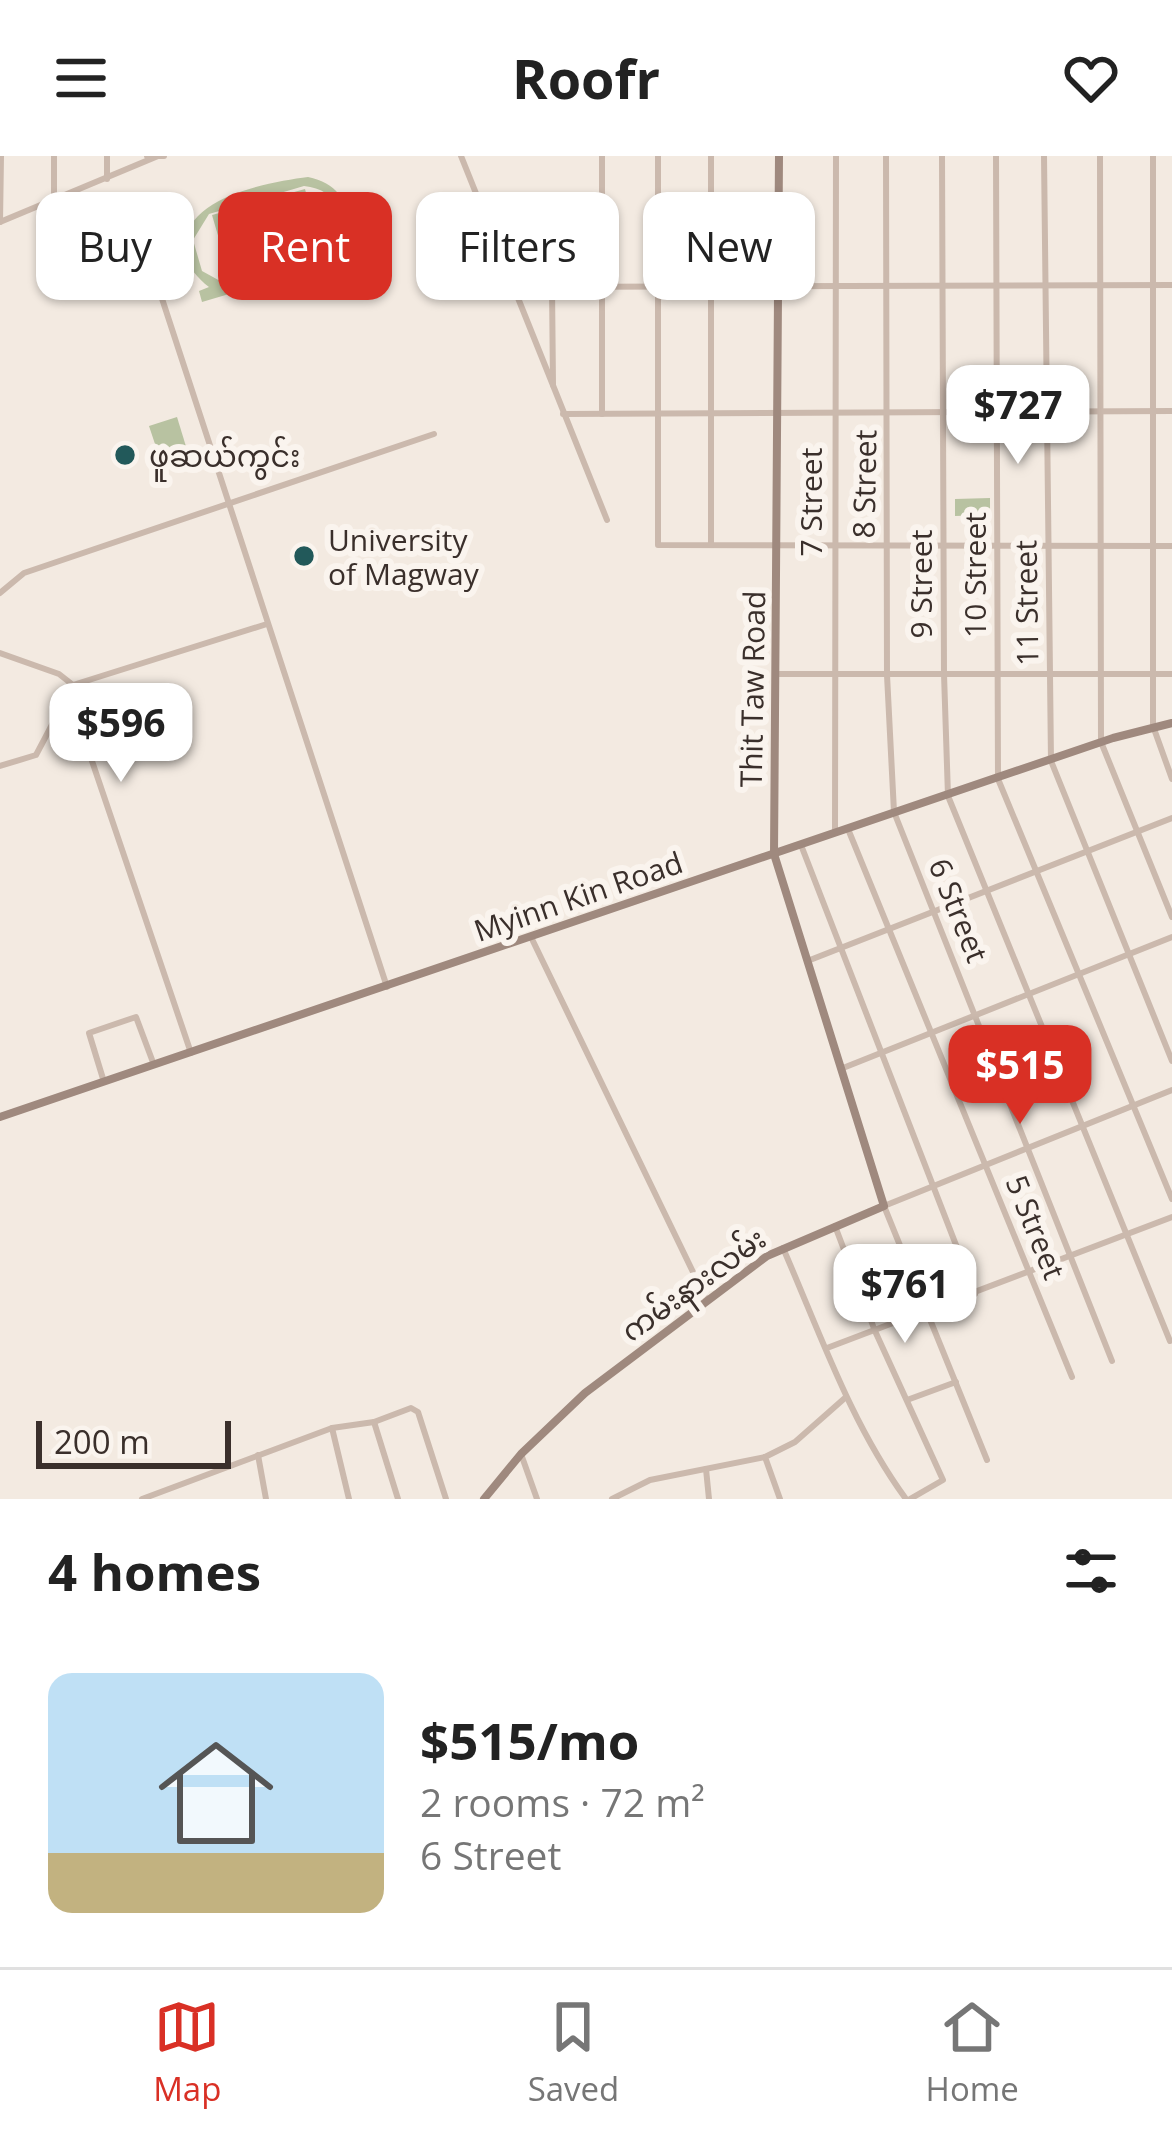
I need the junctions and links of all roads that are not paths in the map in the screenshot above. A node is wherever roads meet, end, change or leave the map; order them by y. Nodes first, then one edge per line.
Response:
1 (1, 156) edge
2 (54, 156) edge
3 (107, 156) edge
4 (147, 156) edge
5 (461, 156) edge
6 (602, 156) edge
7 (658, 156) edge
8 (711, 156) edge
9 (779, 156) edge
10 (836, 156) edge
11 (886, 156) edge
12 (942, 156) edge
13 (996, 156) edge
14 (1044, 156) edge
15 (1100, 156) edge
16 (1153, 156) edge
17 (160, 157) edge
18 (107, 179) junction
19 (54, 192) edge
20 (74, 192) edge
21 (475, 192) edge
22 (602, 192) edge
23 (658, 192) edge
24 (711, 192) edge
25 (779, 192) edge
26 (36, 207) edge
27 (0, 222) edge
28 (815, 284) edge
29 (836, 284) junction
30 (1102, 285) junction
31 (1153, 285) junction
32 (1172, 285) edge
33 (888, 286) junction
34 (997, 286) junction
35 (1046, 286) junction
36 (942, 287) junction
37 (162, 300) edge
38 (517, 300) edge
39 (552, 300) edge
40 (602, 300) edge
41 (658, 300) edge
42 (711, 300) edge
43 (778, 300) edge
44 (553, 389) junction
45 (1153, 411) junction
46 (1172, 411) edge
47 (944, 412) junction
48 (997, 412) junction
49 (1047, 412) junction
50 (1102, 412) junction
51 (658, 413) junction
52 (711, 413) junction
53 (778, 413) junction
54 (833, 413) junction
55 (890, 413) junction
56 (563, 414) junction
57 (602, 414) junction
58 (434, 434) dead end
59 (227, 503) junction
60 (607, 520) dead end
61 (711, 545) junction
62 (778, 545) junction
63 (834, 546) junction
64 (944, 546) junction
65 (998, 546) junction
66 (1049, 546) junction
67 (1101, 546) junction
68 (1153, 546) junction
69 (1172, 546) edge
70 (886, 547) junction
71 (0, 592) edge
72 (267, 624) junction
73 (0, 653) edge
74 (777, 674) junction
75 (835, 674) junction
76 (944, 674) junction
77 (998, 674) junction
78 (1050, 674) junction
79 (1101, 674) junction
80 (1153, 674) junction
81 (1172, 674) edge
82 (887, 675) junction
83 (74, 685) junction
84 (1172, 723) edge
85 (1153, 726) junction
86 (1101, 742) junction
87 (1051, 761) junction
88 (0, 766) edge
89 (998, 778) junction
90 (1172, 779) edge
91 (948, 796) junction
92 (894, 812) junction
93 (1172, 818) edge
94 (848, 829) junction
95 (1137, 830) junction
96 (835, 833) junction
97 (801, 845) junction
98 (1087, 850) junction
99 (774, 854) junction
100 (1036, 870) junction
101 (986, 890) junction
102 (932, 909) junction
103 (1172, 917) edge
104 (889, 928) junction
105 (531, 937) junction
106 (1172, 937) edge
107 (841, 947) junction
108 (1129, 954) junction
109 (810, 959) junction
110 (1079, 974) junction
111 (387, 986) junction
112 (1029, 994) junction
113 (974, 1014) junction
114 (932, 1033) junction
115 (191, 1053) junction
116 (881, 1053) junction
117 (1172, 1061) edge
118 (154, 1065) junction
119 (843, 1068) junction
120 (104, 1082) junction
121 (1172, 1090) edge
122 (1133, 1105) junction
123 (0, 1117) edge
124 (1082, 1126) junction
125 (1027, 1147) junction
126 (986, 1166) junction
127 (933, 1186) junction
128 (1172, 1198) edge
129 (884, 1206) junction
130 (1172, 1217) edge
131 (835, 1226) junction
132 (1126, 1235) junction
133 (783, 1248) junction
134 (1070, 1255) junction
135 (1029, 1273) junction
136 (975, 1294) junction
137 (707, 1301) junction
138 (929, 1312) junction
139 (875, 1331) junction
140 (1170, 1341) edge
141 (826, 1348) junction
142 (1112, 1361) dead end
143 (1072, 1377) dead end
144 (956, 1382) junction
145 (848, 1396) junction
146 (907, 1400) junction
147 (374, 1422) junction
148 (332, 1428) junction
149 (521, 1454) junction
150 (258, 1455) junction
151 (765, 1457) junction
152 (987, 1460) dead end
153 (706, 1468) junction
154 (142, 1499) edge
155 (266, 1499) edge
156 (349, 1499) edge
157 (398, 1499) edge
158 (446, 1499) edge
159 (484, 1499) edge
160 (537, 1499) edge
161 (612, 1499) edge
162 (709, 1499) edge
163 (780, 1499) edge
164 (908, 1499) edge

1 - 27 street
2 - 19 street
3 - 18 street
4 - 17 street
5 - 21 street
6 - 22 street
7 - 23 street
8 - 24 street
9 - 25 street, Thit Taw Road
10 - 29 street, 7 Street
11 - 33 street, 8 Street
12 - 36 street, 9 Street
13 - 34 street, 10 Street
14 - 35 street, 11 Street
15 - 30 street
16 - 31 street
17 - 18 street
18 - 20 street
26 - 27 street
28 - 29 street
29 - 33 street
29 - 54 street, 7 Street
30 - 31 street
30 - 35 street
30 - 50 street
31 - 32 street
31 - 45 street
33 - 36 street
33 - 55 street, 8 Street
34 - 35 street
34 - 36 street
34 - 48 street, 10 Street
35 - 49 street, 11 Street
36 - 47 street, 9 Street
37 - 59 street
38 - 44 street
39 - 44 street
40 - 57 street
41 - 51 street
42 - 52 street
43 - 53 street, Thit Taw Road
44 - 56 street
45 - 46 street
45 - 50 street
45 - 68 street
47 - 48 street
47 - 55 street
47 - 64 street, 9 Street
48 - 49 street
48 - 65 street, 10 Street
49 - 50 street
49 - 66 street, 11 Street
50 - 67 street
51 - 52 street
51 - 57 street
51 - 61 street
52 - 53 street
52 - 61 street
53 - 54 street
53 - 62 street, Thit Taw Road
54 - 55 street
54 - 63 street, 7 Street
55 - 70 street, 8 Street
56 - 57 street
56 - 60 street
58 - 59 street
59 - 71 street
59 - 72 street
61 - 62 street
62 - 63 street
62 - 74 street, Thit Taw Road
63 - 70 street
63 - 75 street, 7 Street
64 - 65 street
64 - 70 street
64 - 76 street, 9 Street
65 - 66 street
65 - 77 street, 10 Street
66 - 67 street
66 - 78 street, 11 Street
67 - 68 street
67 - 79 street
68 - 69 street
68 - 80 street
70 - 82 street, 8 Street
72 - 83 street
72 - 111 street
73 - 83 street
74 - 75 street
74 - 99 street, Thit Taw Road
75 - 82 street
75 - 96 street, 7 Street
76 - 77 street
76 - 82 street
76 - 91 street, 9 Street
77 - 78 street
77 - 89 street, 10 Street
78 - 79 street
78 - 87 street, 11 Street
79 - 80 street
79 - 86 street
80 - 81 street
80 - 85 street
82 - 92 street, 8 Street
83 - 88 street
83 - 115 street
84 - 85 street
85 - 86 street
85 - 90 street
86 - 87 street
86 - 95 street
87 - 89 street
87 - 98 street
89 - 91 street
89 - 100 street
91 - 92 street
91 - 101 street
92 - 94 street
92 - 102 street, 6 Street
93 - 95 street
94 - 96 street
94 - 104 street, 5 Street
95 - 98 street
95 - 103 street
96 - 97 street, Myinn Kin Road
97 - 99 street, Myinn Kin Road
97 - 107 street
98 - 100 street
98 - 108 street
99 - 105 street, Myinn Kin Road
99 - 109 street, Thit Taw Road
100 - 101 street
100 - 110 street
101 - 102 street
101 - 112 street
102 - 104 street
102 - 113 street, 6 Street
104 - 107 street
104 - 114 street, 5 Street
105 - 111 street, Myinn Kin Road
105 - 137 street
106 - 108 street
107 - 109 street
107 - 116 street
108 - 110 street
108 - 117 street
109 - 119 street, Thit Taw Road
110 - 112 street
110 - 122 street
111 - 115 street, Myinn Kin Road
112 - 113 street
112 - 124 street
113 - 114 street
113 - 125 street, 6 Street
114 - 116 street
114 - 126 street, 5 Street
115 - 118 street, Myinn Kin Road
116 - 119 street
116 - 127 street
118 - 120 street, Myinn Kin Road
118 - 120 street
119 - 129 street, Thit Taw Road
120 - 123 street, Myinn Kin Road
121 - 122 street, ကမ်းနားလမ်း
122 - 124 street, ကမ်းနားလမ်း
122 - 128 street
124 - 125 street, ကမ်းနားလမ်း
124 - 132 street
125 - 126 street, ကမ်းနားလမ်း
125 - 134 street, 6 Street
126 - 127 street, ကမ်းနားလမ်း
126 - 135 street, 5 Street
127 - 129 street, ကမ်းနားလမ်း
127 - 136 street
129 - 131 street, ကမ်းနားလမ်း
129 - 138 street
130 - 132 street
131 - 133 street, ကမ်းနားလမ်း
131 - 139 street
132 - 134 street
132 - 140 street
133 - 137 street, ကမ်းနားလမ်း
133 - 141 street
134 - 135 street
134 - 142 street, 6 Street
135 - 136 street
135 - 143 street, 5 Street
136 - 138 street
137 - 149 street, ကမ်းနားလမ်း
138 - 139 street
138 - 144 street
139 - 141 street
139 - 146 street
141 - 145 street
144 - 146 street
144 - 152 street
145 - 151 street
145 - 164 street
146 - 164 street
147 - 148 street
147 - 157 street
147 - 158 street
148 - 150 street
148 - 156 street
149 - 159 street, ကမ်းနားလမ်း
149 - 160 street
150 - 154 street
150 - 155 street
151 - 153 street
151 - 163 street
153 - 161 street
153 - 162 street

